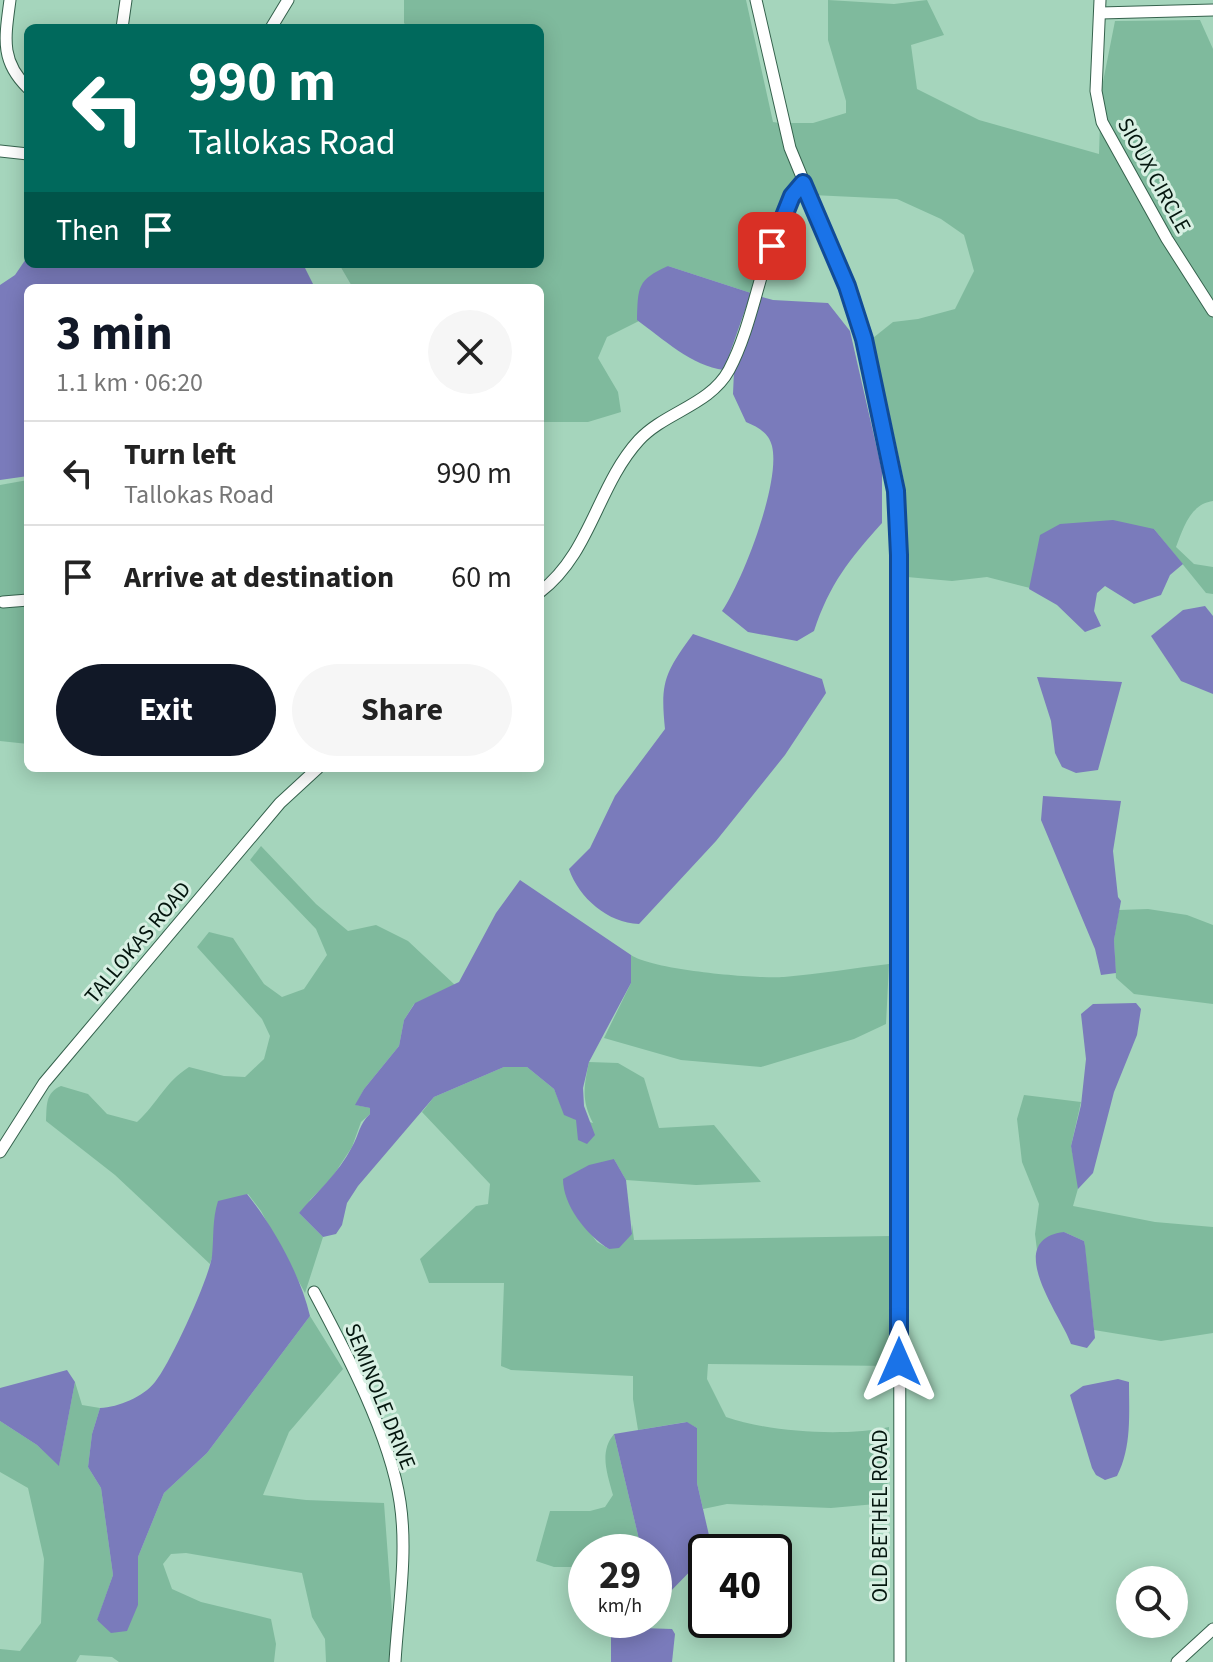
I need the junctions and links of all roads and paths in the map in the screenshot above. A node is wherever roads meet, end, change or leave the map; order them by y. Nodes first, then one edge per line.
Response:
1 (10, 0) edge
2 (126, 0) edge
3 (288, 0) edge
4 (756, 0) edge
5 (1100, 6) edge
6 (1213, 10) edge
7 (123, 24) edge
8 (273, 24) edge
9 (24, 85) edge
10 (0, 151) edge
11 (24, 154) edge
12 (803, 183) junction
13 (1213, 311) edge
14 (544, 587) edge
15 (24, 600) edge
16 (3, 602) dead end
17 (314, 772) edge
18 (0, 1152) edge
19 (314, 1292) dead end
20 (1213, 1629) edge
21 (395, 1662) edge
22 (900, 1662) edge
23 (1177, 1662) edge

1 - 9 street
2 - 7 street
3 - 8 street
4 - 12 street, OLD BETHEL ROAD
5 - 6 street
5 - 13 street, SIOUX CIRCLE
10 - 11 street
12 - 14 street
12 - 22 street, OLD BETHEL ROAD
15 - 16 street
17 - 18 street, TALLOKAS ROAD
19 - 21 street, SEMINOLE DRIVE
20 - 23 street

